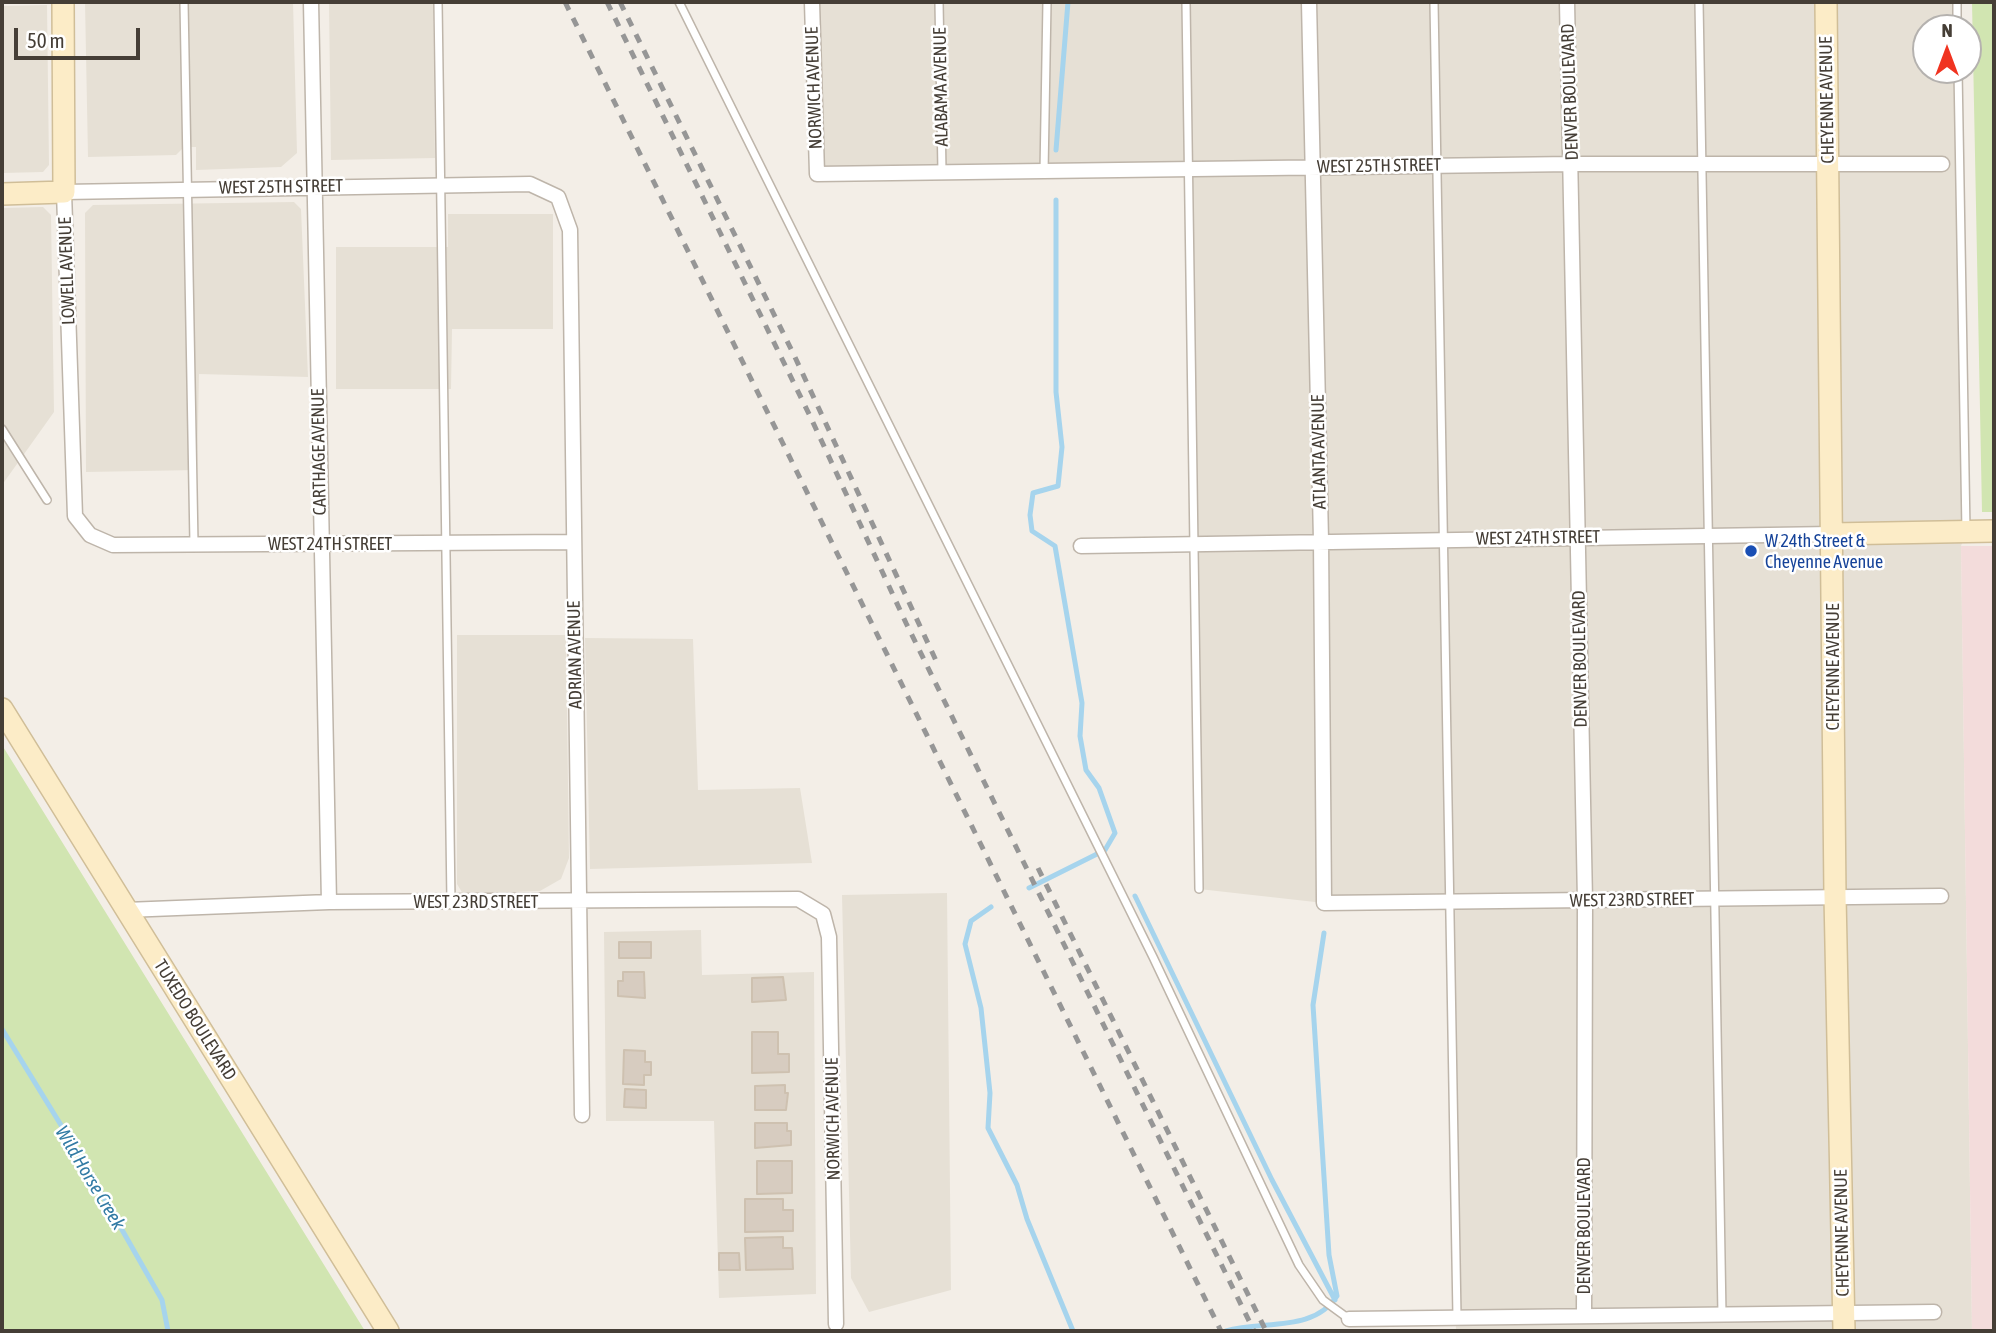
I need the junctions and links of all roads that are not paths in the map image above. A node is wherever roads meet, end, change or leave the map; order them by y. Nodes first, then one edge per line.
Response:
1 (63, 2) edge
2 (184, 2) edge
3 (311, 2) edge
4 (438, 2) edge
5 (680, 2) edge
6 (812, 2) edge
7 (939, 2) edge
8 (1047, 2) edge
9 (1186, 2) edge
10 (1309, 2) edge
11 (1434, 2) edge
12 (1567, 2) edge
13 (1699, 2) edge
14 (1826, 2) edge
15 (1958, 84) edge
16 (1572, 164) junction
17 (1942, 164) dead end
18 (1828, 165) junction
19 (1438, 166) junction
20 (1702, 166) junction
21 (1312, 167) junction
22 (1188, 170) junction
23 (1044, 172) junction
24 (942, 173) junction
25 (817, 174) joint
26 (440, 185) junction
27 (313, 186) junction
28 (187, 189) junction
29 (64, 192) junction
30 (2, 194) edge
31 (558, 197) joint
32 (2, 429) edge
33 (47, 500) dead end
34 (1966, 531) junction
35 (1994, 531) edge
36 (1832, 534) junction
37 (90, 535) joint
38 (1710, 536) junction
39 (1577, 538) junction
40 (1445, 539) junction
41 (1321, 540) junction
42 (573, 542) junction
43 (444, 543) junction
44 (1194, 544) junction
45 (194, 545) junction
46 (321, 545) junction
47 (1081, 546) dead end
48 (2, 709) edge
49 (1199, 889) dead end
50 (1835, 896) junction
51 (1941, 896) dead end
52 (1715, 899) junction
53 (1585, 901) junction
54 (329, 902) junction
55 (451, 902) junction
56 (580, 902) junction
57 (1448, 902) junction
58 (1324, 903) joint
59 (126, 910) junction
60 (823, 914) joint
61 (582, 1115) dead end
62 (1934, 1312) dead end
63 (1722, 1314) junction
64 (1584, 1316) junction
65 (1457, 1317) junction
66 (1349, 1319) joint
67 (1844, 1322) edge
68 (836, 1324) dead end
69 (1424, 1325) edge
70 (388, 1331) edge

1 - 29 street, LOWELL AVENUE
2 - 28 lane
3 - 27 street, CARTHAGE AVENUE
4 - 26 lane
5 - 66 lane
6 - 25 street, NORWICH AVENUE
7 - 24 lane, ALABAMA AVENUE
8 - 23 lane
9 - 22 lane
10 - 21 street, ATLANTA AVENUE
11 - 19 lane
12 - 16 street, DENVER BOULEVARD
13 - 20 lane
14 - 18 street, CHEYENNE AVENUE
15 - 34 lane
16 - 19 street, WEST 25TH STREET
16 - 20 street, WEST 25TH STREET
16 - 39 street, DENVER BOULEVARD
17 - 18 street, WEST 25TH STREET
18 - 20 street, WEST 25TH STREET
18 - 36 street, CHEYENNE AVENUE
19 - 21 street, WEST 25TH STREET
19 - 40 lane
20 - 38 lane
21 - 22 street, WEST 25TH STREET
21 - 41 street, ATLANTA AVENUE
22 - 23 street, WEST 25TH STREET
22 - 44 lane
23 - 24 street, WEST 25TH STREET
24 - 25 street, WEST 25TH STREET
26 - 27 street, WEST 25TH STREET
26 - 31 street, WEST 25TH STREET
26 - 43 lane
27 - 28 street, WEST 25TH STREET
27 - 46 street, CARTHAGE AVENUE
28 - 29 street, WEST 25TH STREET
28 - 45 lane
29 - 30 street, WEST 25TH STREET
29 - 37 street, LOWELL AVENUE
31 - 42 street, ADRIAN AVENUE
32 - 33 lane
34 - 35 street, WEST 24TH STREET
34 - 36 street, WEST 24TH STREET
36 - 38 street, WEST 24TH STREET
36 - 50 street, CHEYENNE AVENUE
37 - 45 street, WEST 24TH STREET
38 - 39 street, WEST 24TH STREET
38 - 52 lane
39 - 40 street, WEST 24TH STREET
39 - 53 street, DENVER BOULEVARD
40 - 41 street, WEST 24TH STREET
40 - 57 lane
41 - 44 street, WEST 24TH STREET
41 - 58 street, ATLANTA AVENUE
42 - 43 street, WEST 24TH STREET
42 - 56 street, ADRIAN AVENUE
43 - 46 street, WEST 24TH STREET
43 - 55 lane
44 - 47 street, WEST 24TH STREET
44 - 49 lane
45 - 46 street, WEST 24TH STREET
46 - 54 street, CARTHAGE AVENUE
48 - 59 street, TUXEDO BOULEVARD
50 - 51 street, WEST 23RD STREET
50 - 52 street, WEST 23RD STREET
50 - 67 street, CHEYENNE AVENUE
52 - 53 street, WEST 23RD STREET
52 - 63 lane
53 - 57 street, WEST 23RD STREET
53 - 64 street, DENVER BOULEVARD
54 - 55 street, WEST 23RD STREET
54 - 59 street, WEST 23RD STREET
55 - 56 street, WEST 23RD STREET
56 - 60 street, WEST 23RD STREET
56 - 61 street, ADRIAN AVENUE
57 - 58 street, WEST 23RD STREET
57 - 65 lane
59 - 70 street, TUXEDO BOULEVARD
60 - 68 street, NORWICH AVENUE
62 - 67 street
63 - 64 street
63 - 67 street
64 - 65 street
65 - 69 street
66 - 69 street

